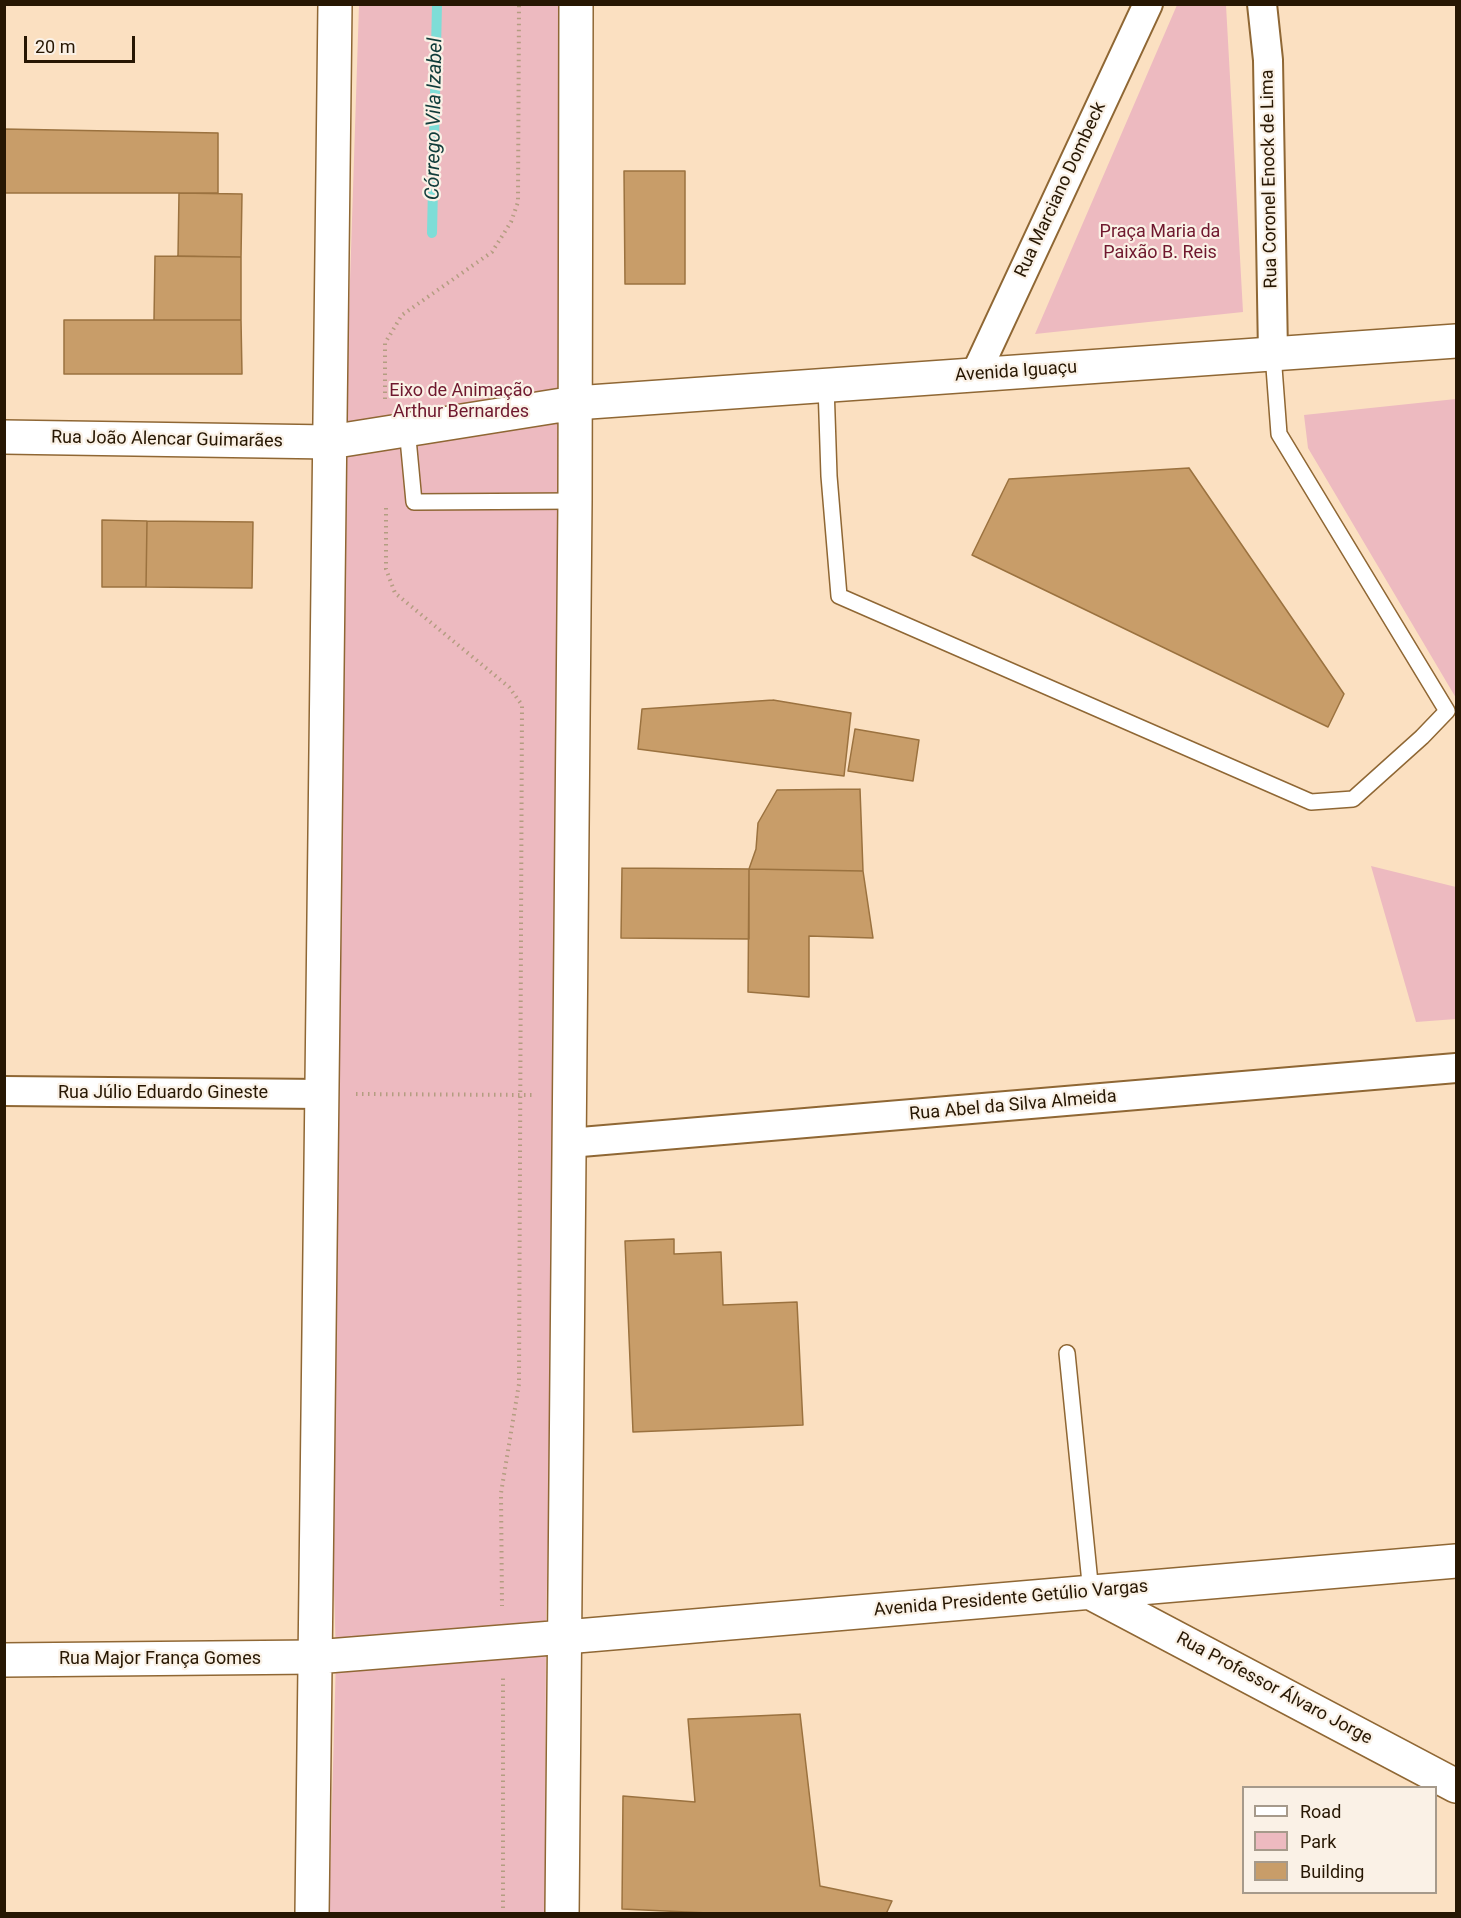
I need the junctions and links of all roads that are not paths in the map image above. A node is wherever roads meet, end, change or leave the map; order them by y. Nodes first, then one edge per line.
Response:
1 (335, 4) edge
2 (576, 4) edge
3 (1148, 4) edge
4 (1262, 4) edge
5 (1456, 341) edge
6 (1273, 354) junction
7 (975, 375) junction
8 (826, 385) junction
9 (575, 403) junction
10 (407, 429) junction
11 (4, 437) edge
12 (330, 442) junction
13 (575, 501) junction
14 (1456, 1068) edge
15 (4, 1091) edge
16 (322, 1094) junction
17 (569, 1143) junction
18 (1067, 1353) dead end
19 (1456, 1561) edge
20 (1091, 1593) junction
21 (565, 1637) junction
22 (315, 1658) junction
23 (4, 1660) edge
24 (1456, 1786) edge
25 (312, 1914) edge
26 (562, 1914) edge

1 - 12 main road
2 - 9 main road
3 - 7 street, Rua Marciano Dombeck
4 - 6 street, Rua Coronel Enock de Lima
5 - 6 main road, Avenida Iguaçu
6 - 7 main road, Avenida Iguaçu
6 - 8 lane
7 - 8 main road, Avenida Iguaçu
8 - 9 main road, Avenida Iguaçu
9 - 10 main road, Avenida Iguaçu
9 - 13 main road
10 - 12 main road, Rua João Alencar Guimarães
10 - 13 lane
11 - 12 main road, Rua João Alencar Guimarães
12 - 16 main road
13 - 17 main road
14 - 17 street, Rua Abel da Silva Almeida
15 - 16 street, Rua Júlio Eduardo Gineste
16 - 22 main road
17 - 21 main road
18 - 20 lane
19 - 20 main road, Avenida Presidente Getúlio Vargas
20 - 21 main road, Avenida Presidente Getúlio Vargas
20 - 24 main road, Rua Professor Álvaro Jorge
21 - 22 main road, Avenida Presidente Getúlio Vargas
21 - 26 main road
22 - 23 main road, Rua Major França Gomes
22 - 25 main road

